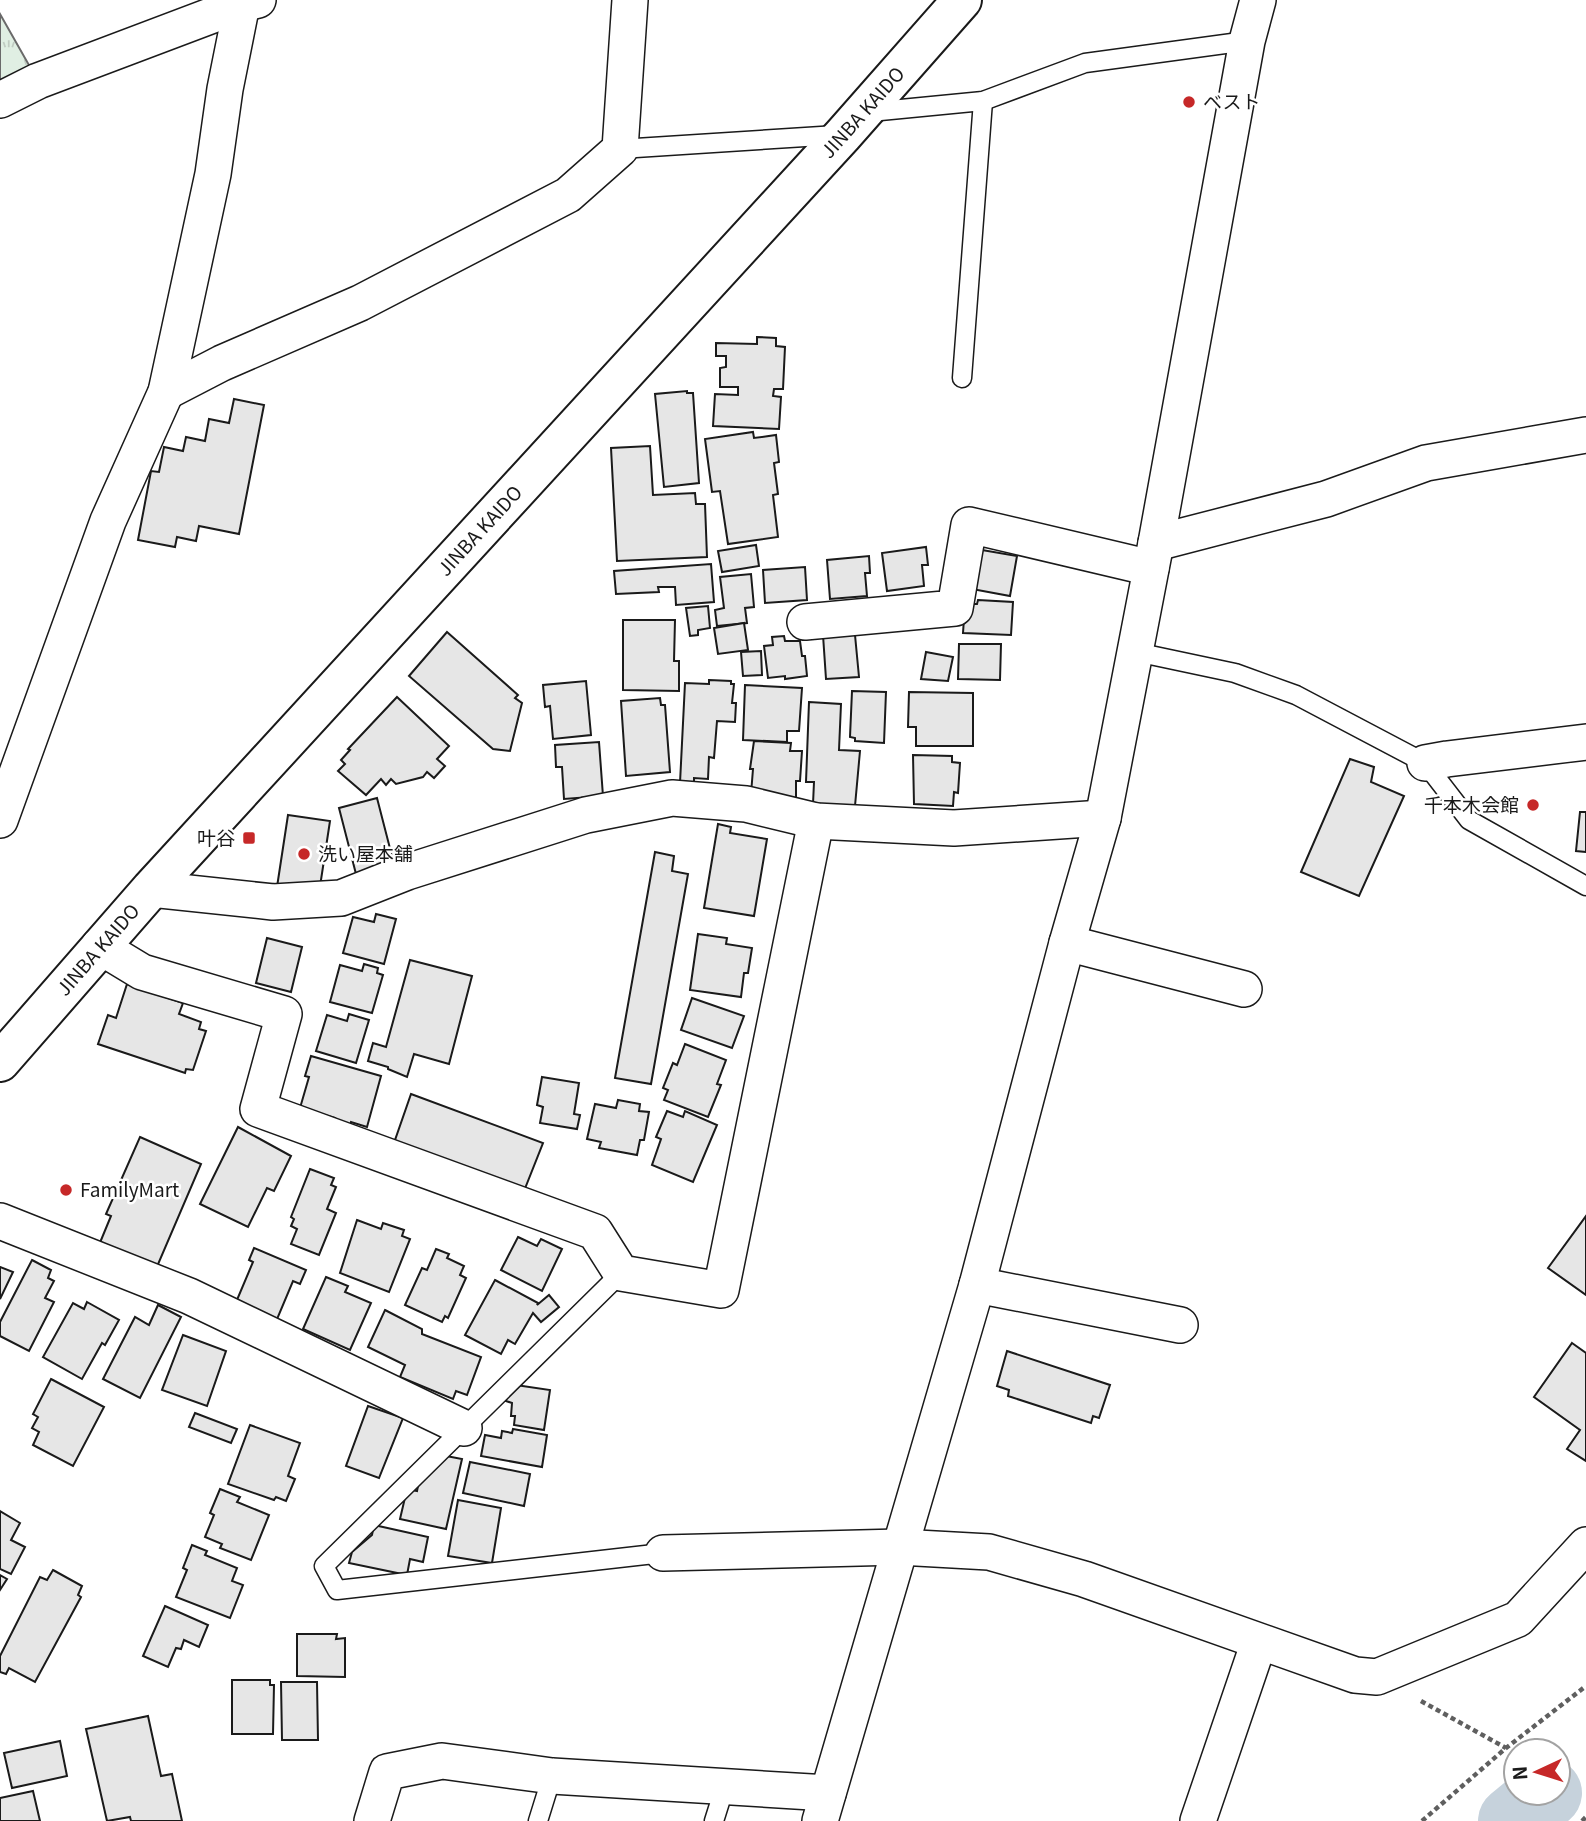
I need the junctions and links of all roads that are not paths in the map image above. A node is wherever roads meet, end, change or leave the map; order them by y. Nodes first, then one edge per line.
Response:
1 (630, 0) edge
2 (962, 0) edge
3 (1258, 0) edge
4 (247, 1) edge
5 (1247, 41) junction
6 (0, 100) edge
7 (983, 101) junction
8 (853, 124) junction
9 (621, 149) junction
10 (962, 378) dead end
11 (166, 392) junction
12 (1586, 435) edge
13 (1154, 556) junction
14 (805, 622) dead end
15 (1136, 652) junction
16 (1586, 742) edge
17 (1425, 763) junction
18 (1103, 818) junction
19 (0, 820) edge
20 (816, 821) junction
21 (1586, 886) edge
22 (151, 888) junction
23 (1067, 943) junction
24 (99, 946) junction
25 (1244, 989) dead end
26 (0, 1062) edge
27 (0, 1221) edge
28 (621, 1273) junction
29 (977, 1285) junction
30 (1180, 1325) dead end
31 (464, 1428) junction
32 (1586, 1545) edge
33 (899, 1547) junction
34 (663, 1553) joint
35 (1259, 1642) junction
36 (552, 1776) junction
37 (725, 1786) junction
38 (824, 1807) edge
39 (372, 1821) edge
40 (538, 1821) edge
41 (714, 1821) edge
42 (1198, 1821) edge

1 - 9 street
2 - 8 main road, JINBA KAIDO
3 - 5 street
4 - 6 street
4 - 11 street
5 - 7 lane
5 - 13 street
7 - 8 lane
7 - 10 lane
8 - 9 lane
8 - 22 main road, JINBA KAIDO
9 - 11 street
11 - 19 street
12 - 13 street
13 - 14 street
13 - 15 street
15 - 17 lane
15 - 18 street
16 - 17 street
17 - 21 lane
18 - 20 street
18 - 23 street
20 - 22 street
20 - 28 street
22 - 24 main road, JINBA KAIDO
23 - 25 street
23 - 29 street
24 - 26 main road, JINBA KAIDO
24 - 28 street
27 - 31 street
28 - 31 lane
29 - 30 street
29 - 33 street
31 - 34 lane
32 - 35 street
33 - 34 street
33 - 35 street
33 - 38 street
35 - 42 street
36 - 37 street
36 - 39 street
36 - 40 lane
37 - 38 street
37 - 41 lane

